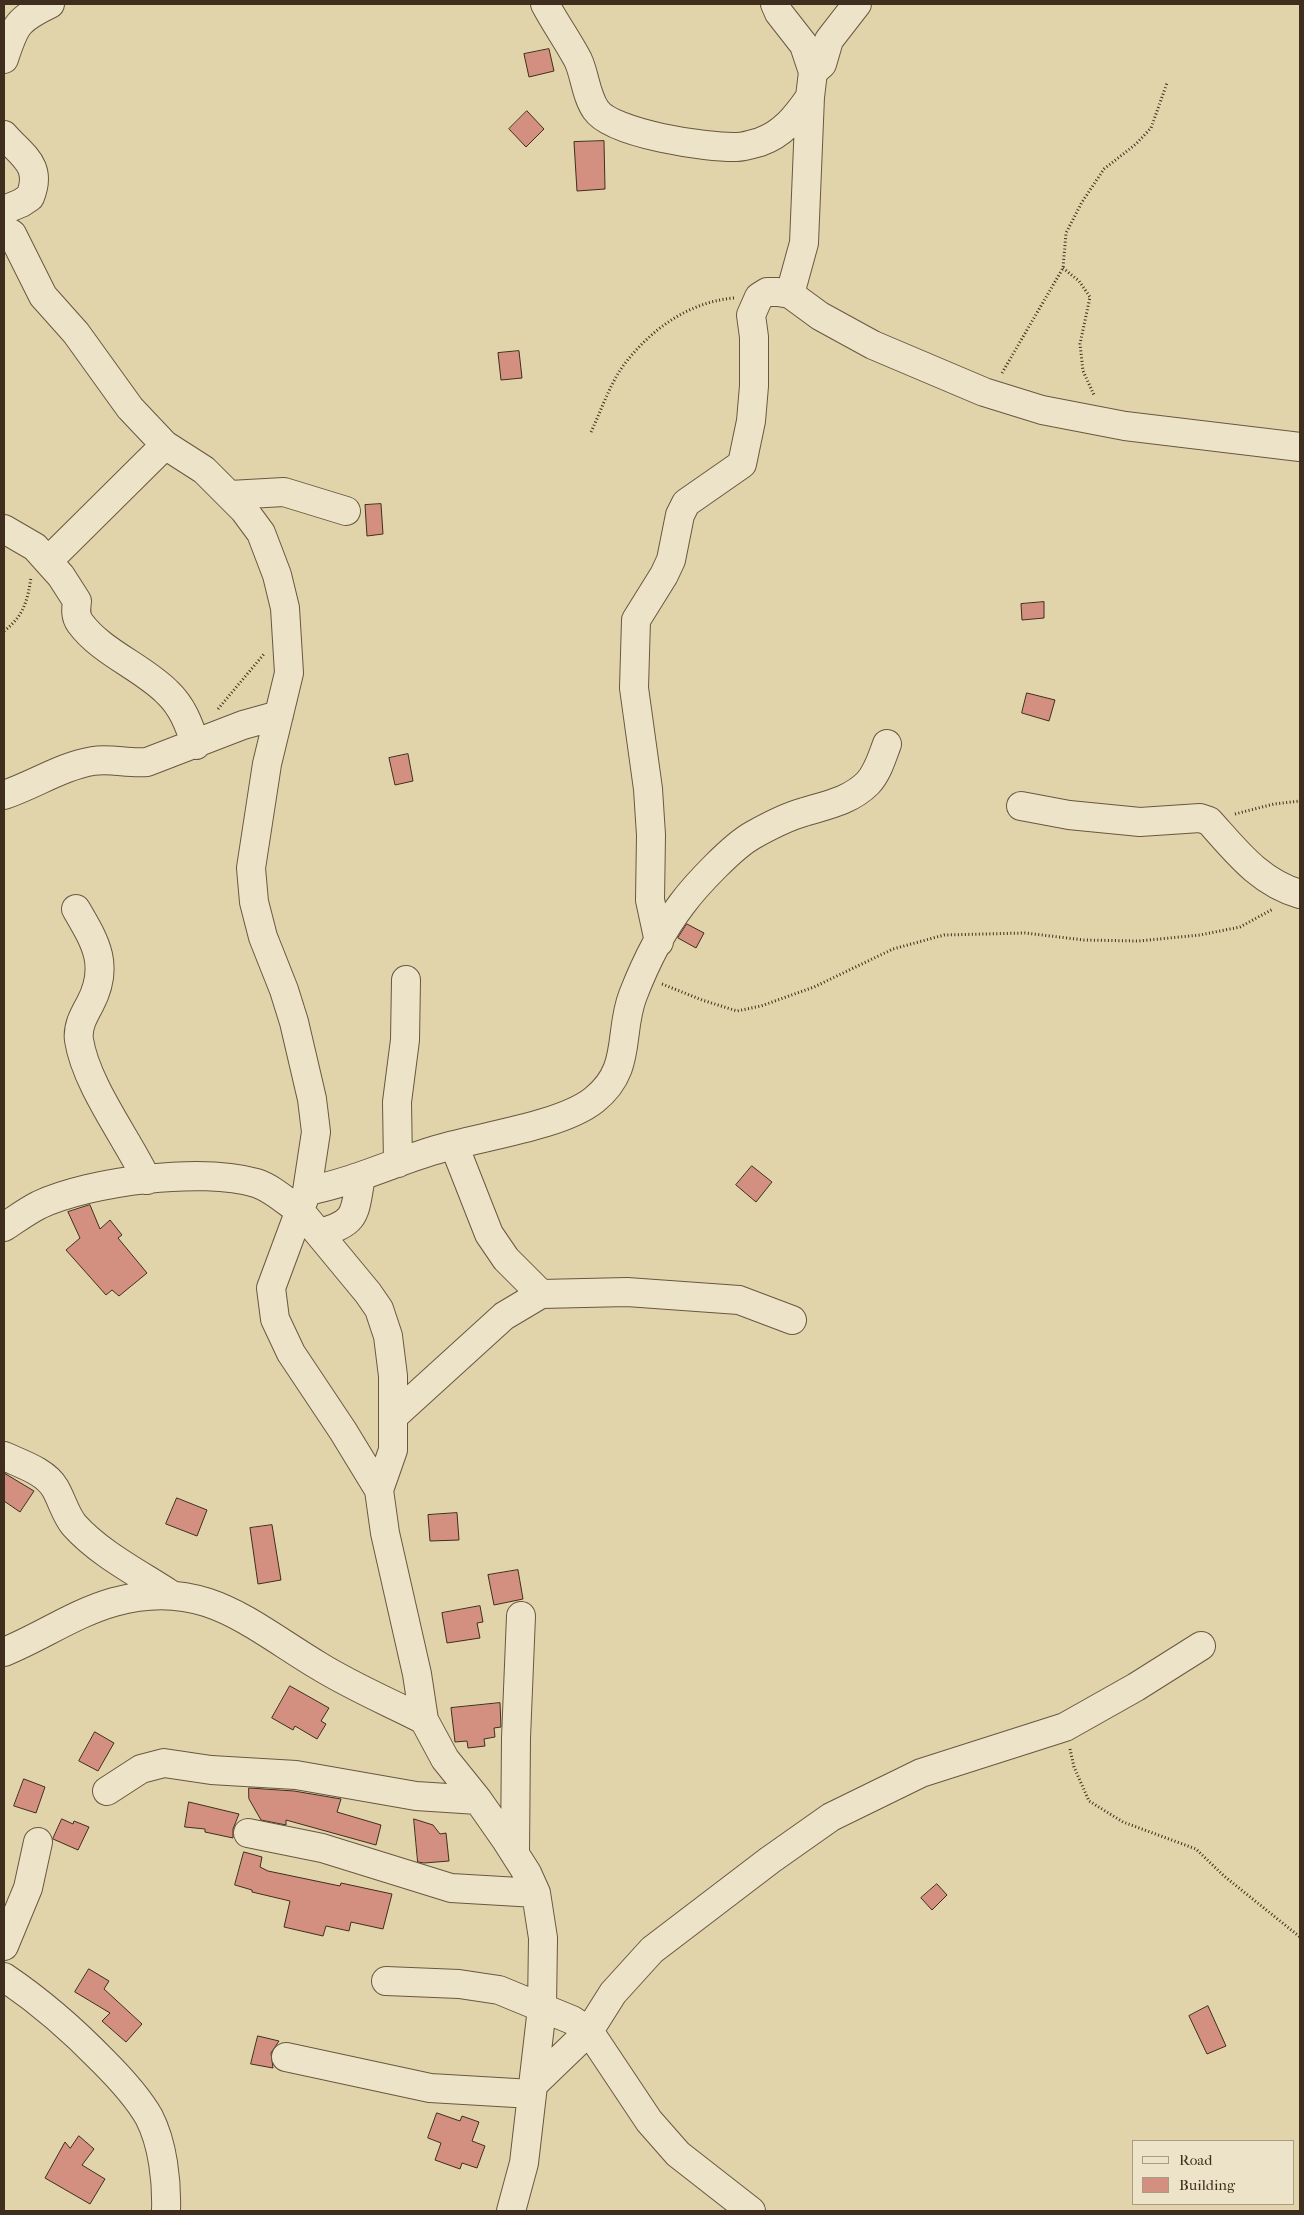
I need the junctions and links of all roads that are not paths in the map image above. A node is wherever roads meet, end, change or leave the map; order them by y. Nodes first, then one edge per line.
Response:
1 (50, 4) edge
2 (545, 4) edge
3 (775, 4) edge
4 (857, 4) edge
5 (4, 59) edge
6 (812, 85) junction
7 (4, 134) edge
8 (4, 210) edge
9 (4, 229) edge
10 (790, 294) junction
11 (165, 445) junction
12 (1300, 447) edge
13 (230, 495) junction
14 (346, 511) dead end
15 (4, 529) edge
16 (42, 554) junction
17 (278, 715) junction
18 (194, 740) junction
19 (887, 744) dead end
20 (4, 796) edge
21 (1021, 806) dead end
22 (1296, 892) edge
23 (76, 909) dead end
24 (659, 942) junction
25 (406, 980) dead end
26 (454, 1145) junction
27 (398, 1163) junction
28 (361, 1177) junction
29 (147, 1180) junction
30 (304, 1202) junction
31 (4, 1227) edge
32 (319, 1233) junction
33 (540, 1294) junction
34 (792, 1320) dead end
35 (393, 1417) junction
36 (4, 1456) edge
37 (379, 1490) junction
38 (170, 1594) junction
39 (521, 1616) dead end
40 (1201, 1646) dead end
41 (4, 1652) edge
42 (424, 1720) junction
43 (107, 1791) dead end
44 (478, 1800) junction
45 (248, 1832) dead end
46 (38, 1842) dead end
47 (515, 1853) junction
48 (536, 1893) junction
49 (4, 1946) edge
50 (4, 1977) edge
51 (386, 1981) dead end
52 (542, 2008) junction
53 (588, 2031) junction
54 (286, 2056) dead end
55 (533, 2089) junction
56 (166, 2211) edge
57 (511, 2211) edge
58 (752, 2211) edge

1 - 5 street
2 - 6 street
3 - 6 street
4 - 6 street
6 - 10 street
7 - 8 street
9 - 11 street
10 - 12 street
10 - 24 street
11 - 13 street
11 - 16 street
13 - 14 street
13 - 17 street
15 - 16 street
16 - 18 street
17 - 18 street
17 - 30 street
18 - 20 street
19 - 24 street
21 - 22 street
23 - 29 street
24 - 26 street
25 - 27 street
26 - 27 street
26 - 33 street
27 - 28 street
28 - 30 street
28 - 32 street
29 - 30 street
29 - 31 street
30 - 32 street
30 - 37 street
32 - 35 street
33 - 34 street
33 - 35 street
35 - 37 street
36 - 38 street
37 - 42 street
38 - 41 street
38 - 42 street
39 - 47 street
40 - 53 street
42 - 44 street
43 - 44 street
44 - 47 street
45 - 48 street
46 - 49 street
47 - 48 street
48 - 52 street
50 - 56 street
51 - 52 street
52 - 53 street
52 - 55 street
53 - 55 street
53 - 58 street
54 - 55 street
55 - 57 street

